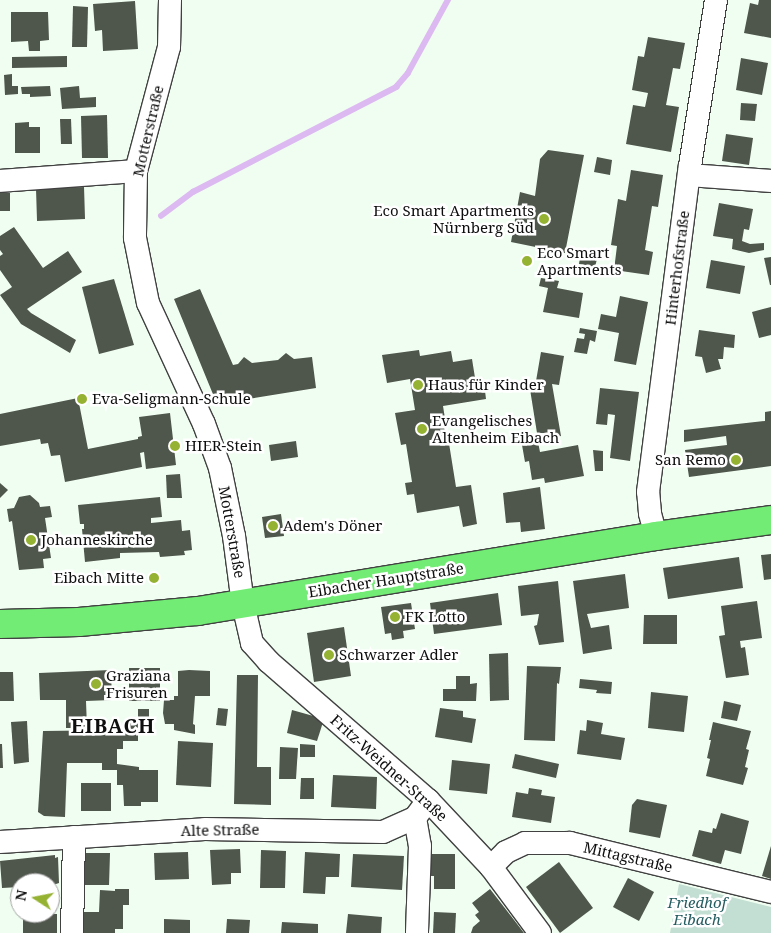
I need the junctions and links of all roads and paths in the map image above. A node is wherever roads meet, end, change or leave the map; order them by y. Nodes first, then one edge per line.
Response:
1 (170, 0) edge
2 (716, 0) edge
3 (136, 171) junction
4 (689, 174) junction
5 (0, 181) edge
6 (771, 181) edge
7 (771, 520) edge
8 (656, 536) junction
9 (243, 604) junction
10 (0, 624) edge
11 (428, 800) junction
12 (416, 818) junction
13 (74, 837) junction
14 (0, 842) edge
15 (491, 867) junction
16 (771, 892) edge
17 (72, 933) edge
18 (417, 933) edge
19 (540, 933) edge

1 - 3 street, Motterstraße
2 - 4 street, Hinterhofstraße
3 - 5 street
3 - 9 street, Motterstraße
4 - 6 street
4 - 8 street, Hinterhofstraße
7 - 8 main road, Eibacher Hauptstraße
8 - 9 main road, Eibacher Hauptstraße
9 - 10 main road, Eibacher Hauptstraße
9 - 11 street, Fritz-Weidner-Straße
11 - 12 street
11 - 15 street, Fritz-Weidner-Straße
12 - 13 street, Alte Straße
12 - 18 street
13 - 14 street, Alte Straße
13 - 17 street
15 - 16 street, Mittagstraße
15 - 19 street, Fritz-Weidner-Straße

